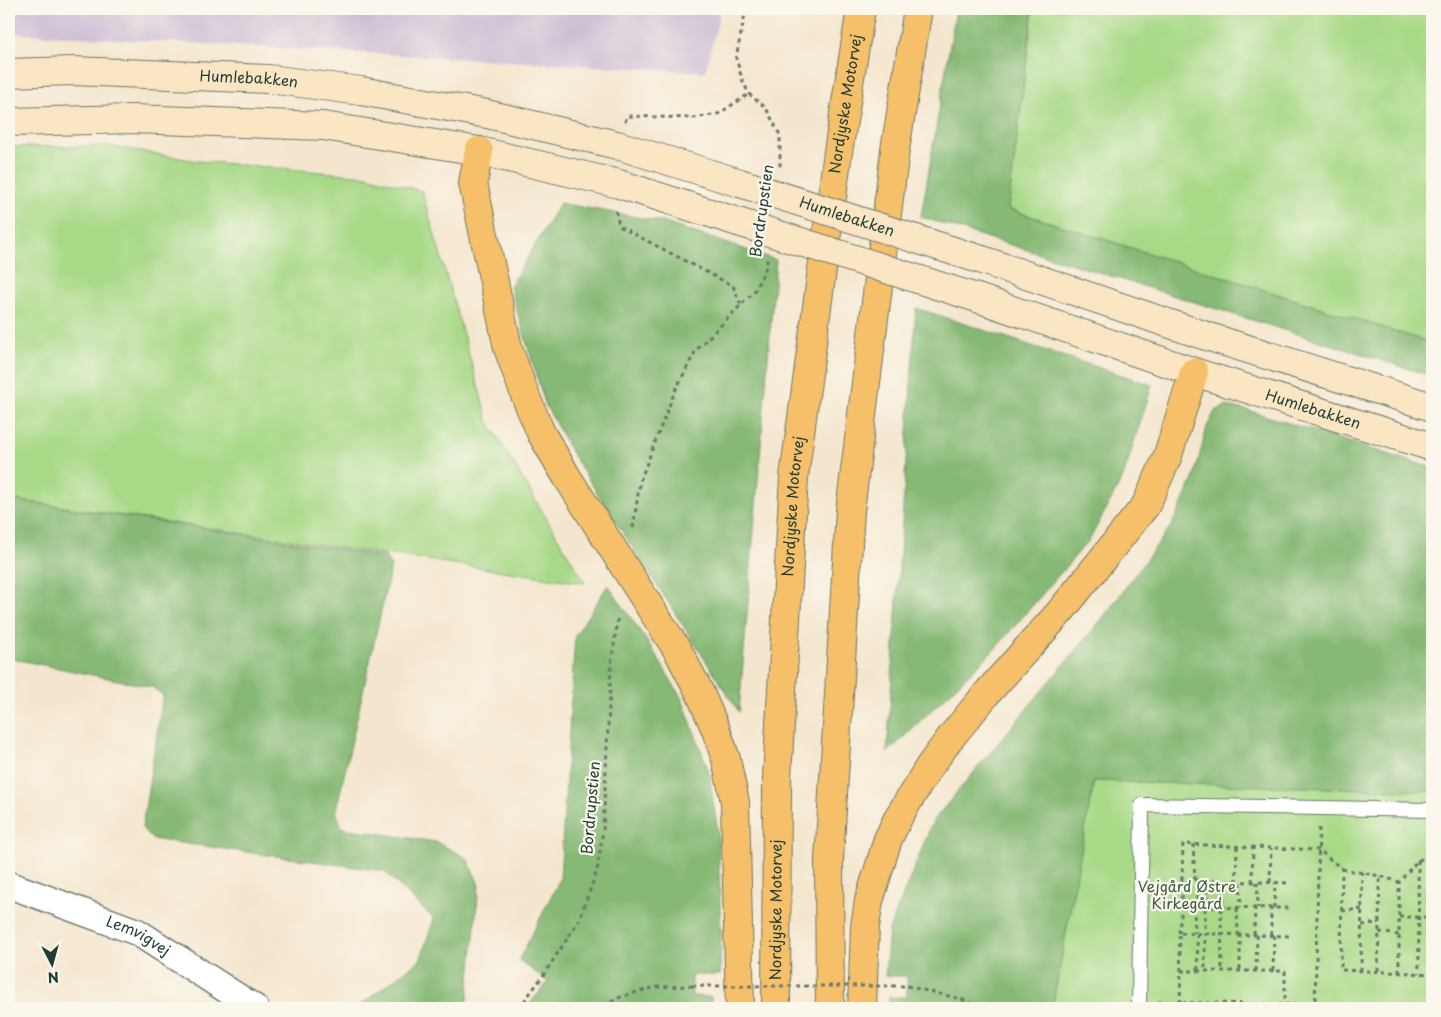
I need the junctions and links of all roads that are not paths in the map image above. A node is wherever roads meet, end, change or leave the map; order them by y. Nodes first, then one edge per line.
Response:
1 (862, 9) edge
2 (918, 9) edge
3 (9, 73) edge
4 (487, 114) junction
5 (9, 122) edge
6 (479, 151) junction
7 (1203, 335) junction
8 (1194, 372) junction
9 (1432, 407) edge
10 (1432, 447) edge
11 (1432, 810) edge
12 (9, 885) edge
13 (1139, 1005) edge
14 (255, 1008) edge
15 (740, 1008) edge
16 (776, 1008) edge
17 (830, 1008) edge
18 (862, 1008) edge

1 - 16 highway, Nordjyske Motorvej
2 - 17 highway
3 - 4 street, Humlebakken
4 - 6 street
4 - 7 street, Humlebakken, bridge
5 - 6 street, Humlebakken
6 - 8 street, Humlebakken, bridge
6 - 15 highway
7 - 8 street
7 - 9 street, Humlebakken
8 - 10 street, Humlebakken
8 - 18 highway
11 - 13 lane
12 - 14 street, Lemvigvej

